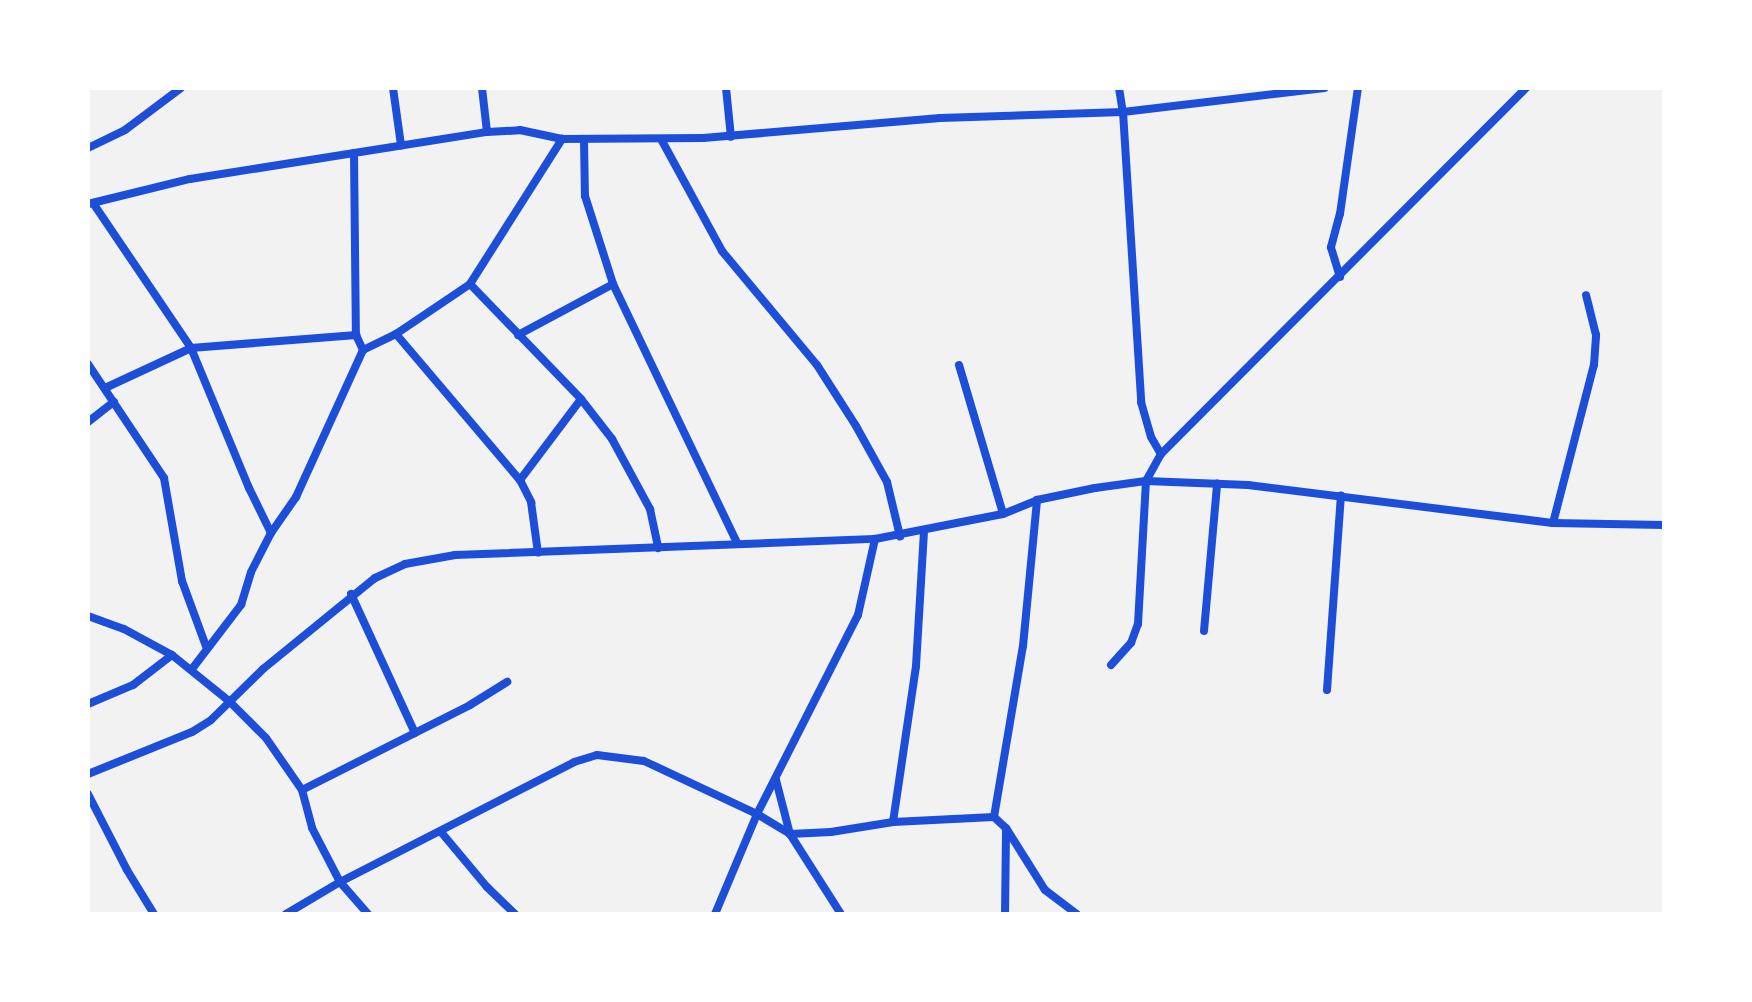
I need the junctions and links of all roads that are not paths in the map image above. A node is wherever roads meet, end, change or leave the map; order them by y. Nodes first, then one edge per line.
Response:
1 (181, 88) edge
2 (393, 88) edge
3 (482, 88) edge
4 (726, 88) edge
5 (1119, 88) edge
6 (1211, 88) edge
7 (1325, 88) edge
8 (1358, 88) edge
9 (1526, 88) edge
10 (1309, 89) edge
11 (1213, 99) junction
12 (1123, 112) junction
13 (487, 132) junction
14 (731, 137) junction
15 (562, 139) junction
16 (661, 139) junction
17 (584, 141) junction
18 (401, 145) junction
19 (88, 148) edge
20 (354, 153) junction
21 (91, 203) edge
22 (1340, 277) junction
23 (470, 284) junction
24 (613, 284) junction
25 (1586, 295) dead end
26 (396, 334) junction
27 (356, 335) junction
28 (518, 335) junction
29 (191, 348) junction
30 (363, 350) junction
31 (88, 364) edge
32 (959, 365) dead end
33 (105, 388) junction
34 (581, 399) junction
35 (114, 402) junction
36 (88, 422) edge
37 (1161, 454) junction
38 (520, 480) junction
39 (1146, 481) junction
40 (1217, 484) junction
41 (1341, 496) junction
42 (1037, 500) junction
43 (1003, 514) junction
44 (1553, 523) junction
45 (1664, 525) edge
46 (924, 532) junction
47 (271, 533) junction
48 (900, 536) junction
49 (875, 539) junction
50 (737, 543) junction
51 (658, 548) junction
52 (538, 553) junction
53 (351, 594) junction
54 (88, 616) edge
55 (1204, 631) dead end
56 (207, 649) junction
57 (172, 655) junction
58 (1111, 665) dead end
59 (192, 669) junction
60 (507, 682) dead end
61 (1327, 690) dead end
62 (229, 701) junction
63 (88, 704) edge
64 (415, 733) junction
65 (88, 774) edge
66 (776, 779) junction
67 (302, 790) junction
68 (88, 794) edge
69 (757, 814) junction
70 (994, 817) junction
71 (893, 822) junction
72 (1006, 828) junction
73 (441, 832) junction
74 (790, 834) junction
75 (340, 882) junction
76 (154, 914) edge
77 (286, 914) edge
78 (368, 914) edge
79 (515, 914) edge
80 (715, 914) edge
81 (841, 914) edge
82 (1005, 914) edge
83 (1077, 914) edge

1 - 19 street
2 - 18 street
3 - 13 street
4 - 14 street
5 - 12 street
6 - 11 street
7 - 10 street
8 - 22 street
9 - 22 street
10 - 11 street
11 - 12 street
12 - 14 street
12 - 37 street
13 - 15 street
13 - 18 street
14 - 16 street
15 - 17 street
15 - 23 street
16 - 17 street
16 - 48 street
17 - 24 street
18 - 20 street
20 - 21 street
20 - 27 street
21 - 29 street
22 - 37 street
23 - 26 street
23 - 28 street
24 - 28 street
24 - 50 street
25 - 44 street
26 - 30 street
26 - 38 street
27 - 29 street
27 - 30 street
28 - 34 street
29 - 33 street
29 - 47 street
30 - 47 street
31 - 33 street
32 - 43 street
33 - 35 street
34 - 38 street
34 - 51 street
35 - 36 street
35 - 56 street
37 - 39 street
38 - 52 street
39 - 40 street
39 - 42 street
39 - 58 street
40 - 41 street
40 - 55 street
41 - 44 street
41 - 61 street
42 - 43 street
42 - 70 street
43 - 46 street
44 - 45 street
46 - 48 street
46 - 71 street
47 - 56 street
48 - 49 street
49 - 50 street
49 - 66 street
50 - 51 street
51 - 52 street
52 - 53 street
53 - 62 street
53 - 64 street
54 - 57 street
56 - 59 street
57 - 59 street
57 - 63 street
59 - 62 street
60 - 64 street
62 - 65 street
62 - 67 street
64 - 67 street
66 - 69 street
66 - 74 street
67 - 75 street
68 - 76 street
69 - 73 street
69 - 74 street
69 - 80 street
70 - 71 street
70 - 72 street
71 - 74 street
72 - 82 street
72 - 83 street
73 - 75 street
73 - 79 street
74 - 81 street
75 - 77 street
75 - 78 street

